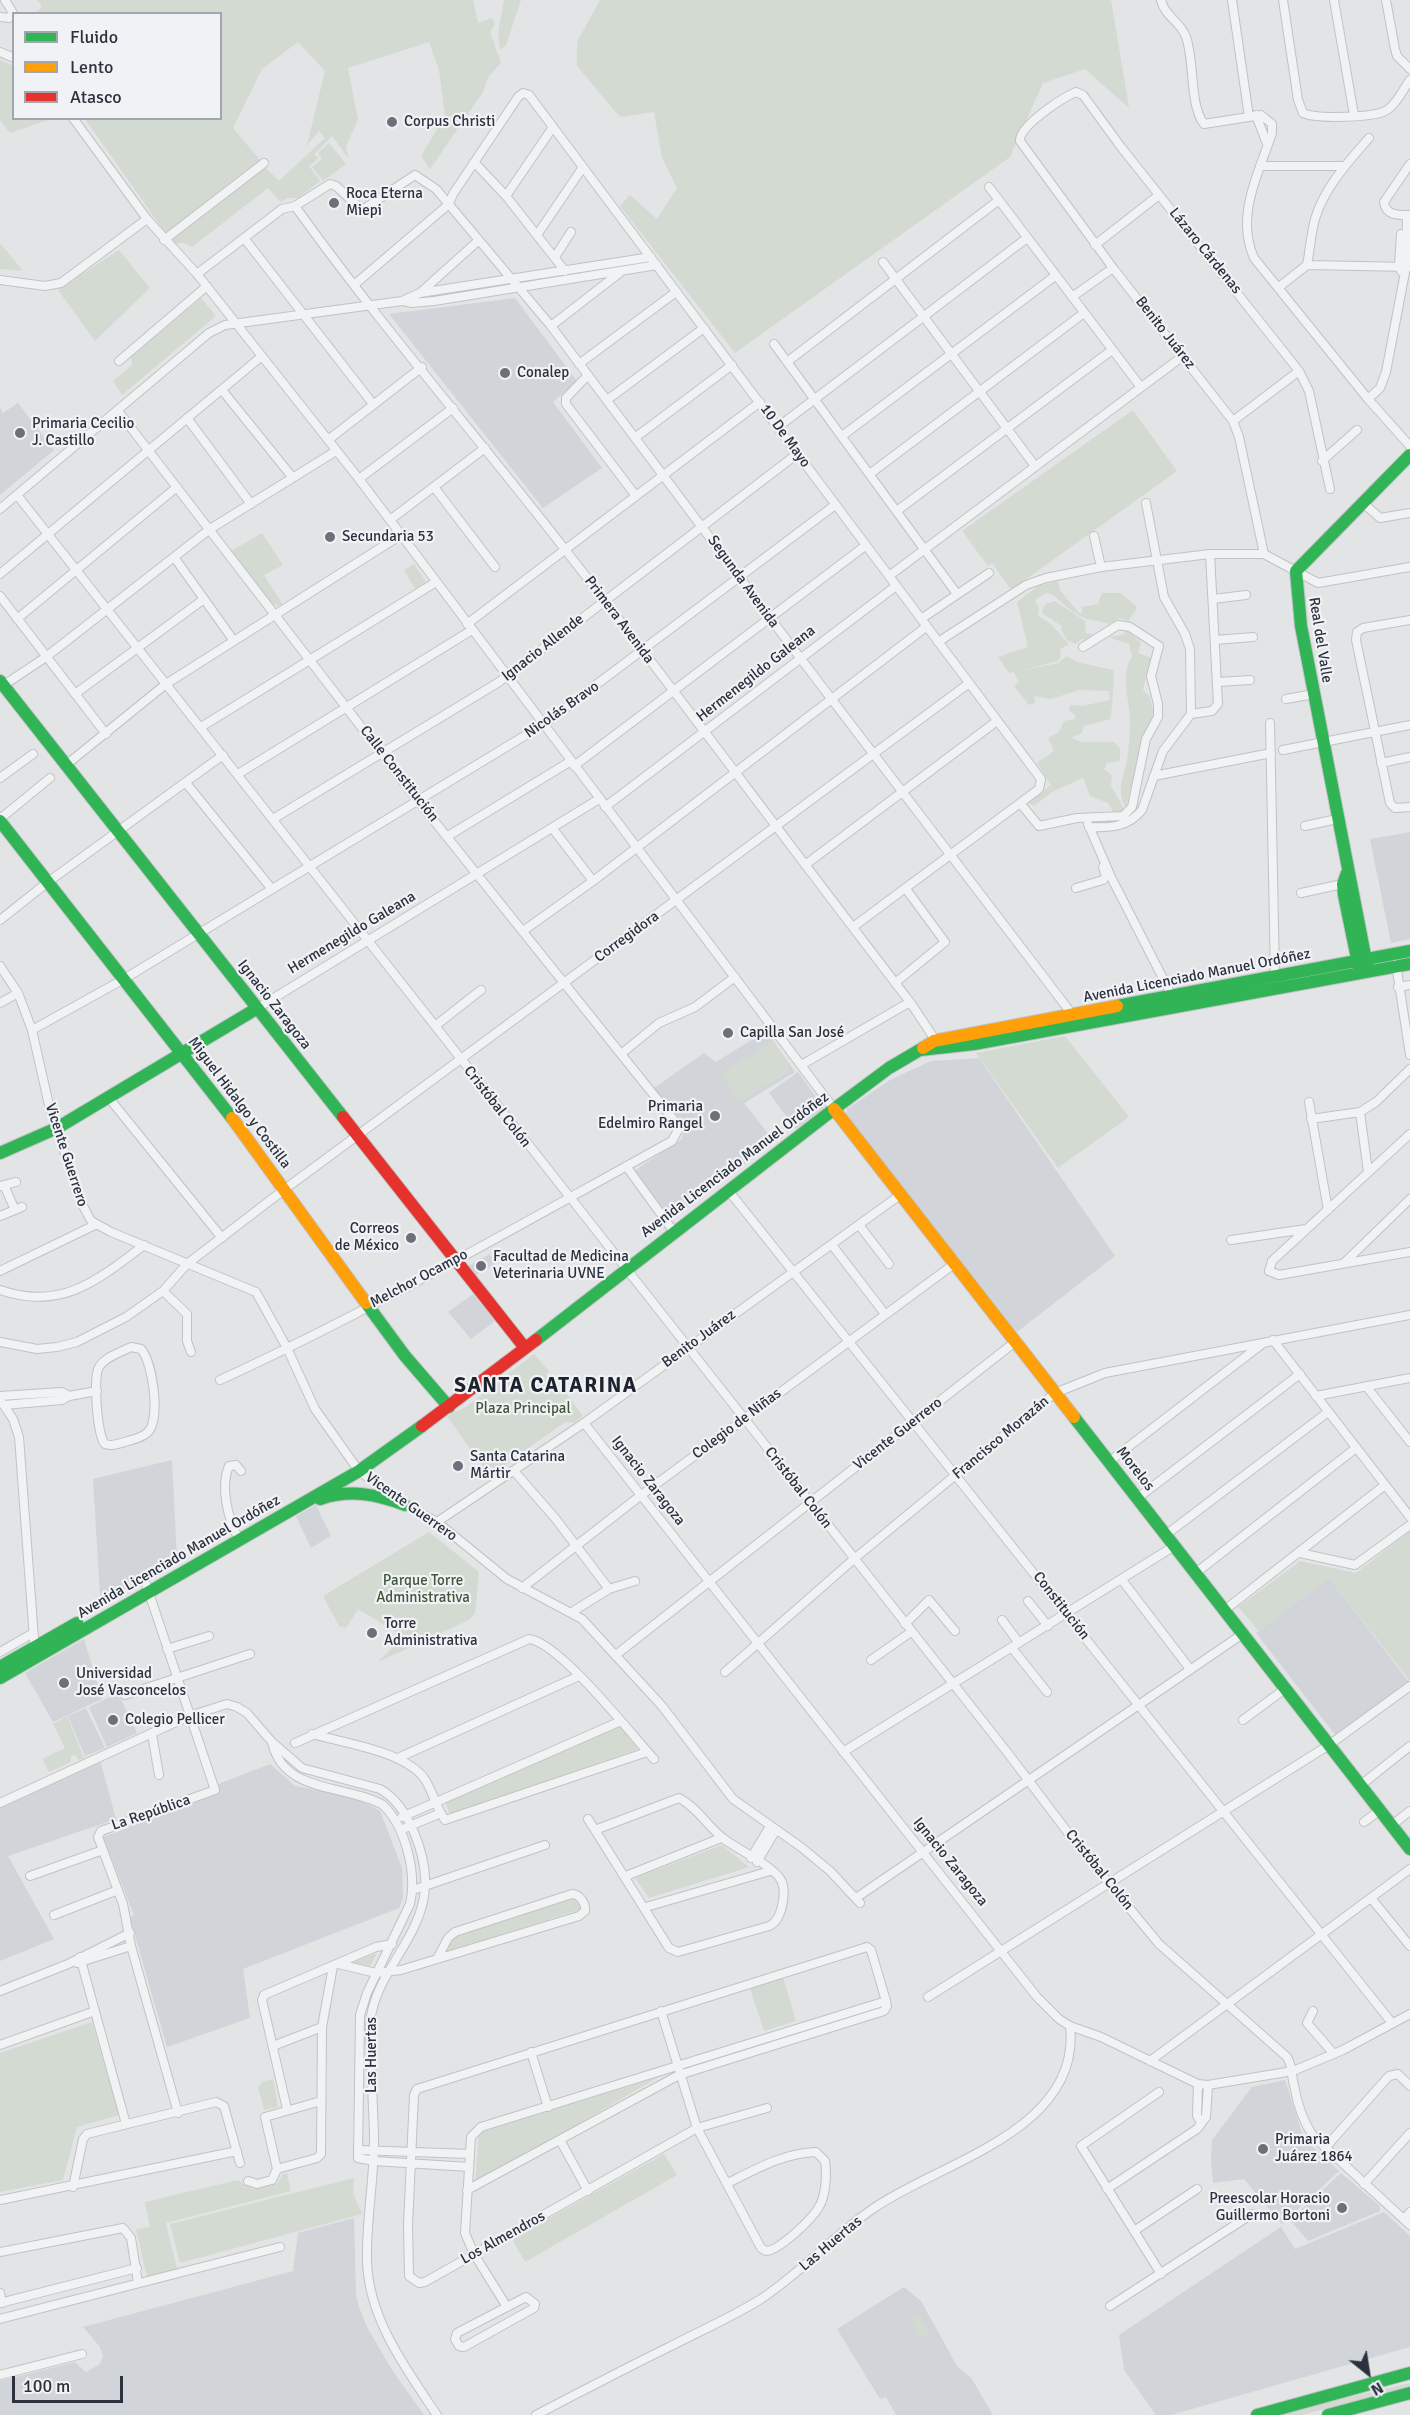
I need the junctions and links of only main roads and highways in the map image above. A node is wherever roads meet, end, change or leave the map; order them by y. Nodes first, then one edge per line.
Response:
1 (1410, 455) edge
2 (1, 685) edge
3 (0, 820) edge
4 (1407, 952) edge
5 (1410, 964) edge
6 (1363, 966) junction
7 (1174, 1001) junction
8 (256, 1009) junction
9 (182, 1054) junction
10 (834, 1109) junction
11 (0, 1153) edge
12 (525, 1348) junction
13 (449, 1407) junction
14 (357, 1468) junction
15 (405, 1505) road end
16 (288, 1512) junction
17 (238, 1536) junction
18 (35, 1652) junction
19 (0, 1667) edge
20 (0, 1678) edge
21 (1410, 1849) edge
22 (1410, 2373) edge
23 (1410, 2380) edge
24 (1341, 2392) junction
25 (1410, 2393) edge
26 (1257, 2415) edge
27 (1328, 2415) edge

1 - 6 main road, Real del Valle
2 - 8 main road, Ignacio Zaragoza
3 - 9 main road, Miguel Hidalgo y Costilla
4 - 6 main road, Avenida Licenciado Manuel Ordóñez
5 - 6 main road, Avenida Licenciado Manuel Ordóñez
6 - 7 main road, Avenida Licenciado Manuel Ordóñez
6 - 7 main road, Avenida Licenciado Manuel Ordóñez
7 - 10 main road, Avenida Licenciado Manuel Ordóñez
8 - 9 main road, Hermenegildo Galeana
8 - 12 main road, Ignacio Zaragoza
9 - 11 main road, Hermenegildo Galeana
9 - 13 main road, Miguel Hidalgo y Costilla
10 - 12 main road, Avenida Licenciado Manuel Ordóñez
10 - 21 main road, Morelos
12 - 13 main road, Avenida Licenciado Manuel Ordóñez
13 - 14 main road, Avenida Licenciado Manuel Ordóñez
14 - 16 main road, Avenida Licenciado Manuel Ordóñez
14 - 17 main road, Avenida Licenciado Manuel Ordóñez
15 - 16 main road
16 - 17 main road, Avenida Licenciado Manuel Ordóñez
17 - 18 main road, Avenida Licenciado Manuel Ordóñez
18 - 19 main road, Avenida Licenciado Manuel Ordóñez
18 - 20 main road, Avenida Licenciado Manuel Ordóñez
22 - 24 main road
23 - 24 main road
24 - 26 main road
25 - 27 main road

